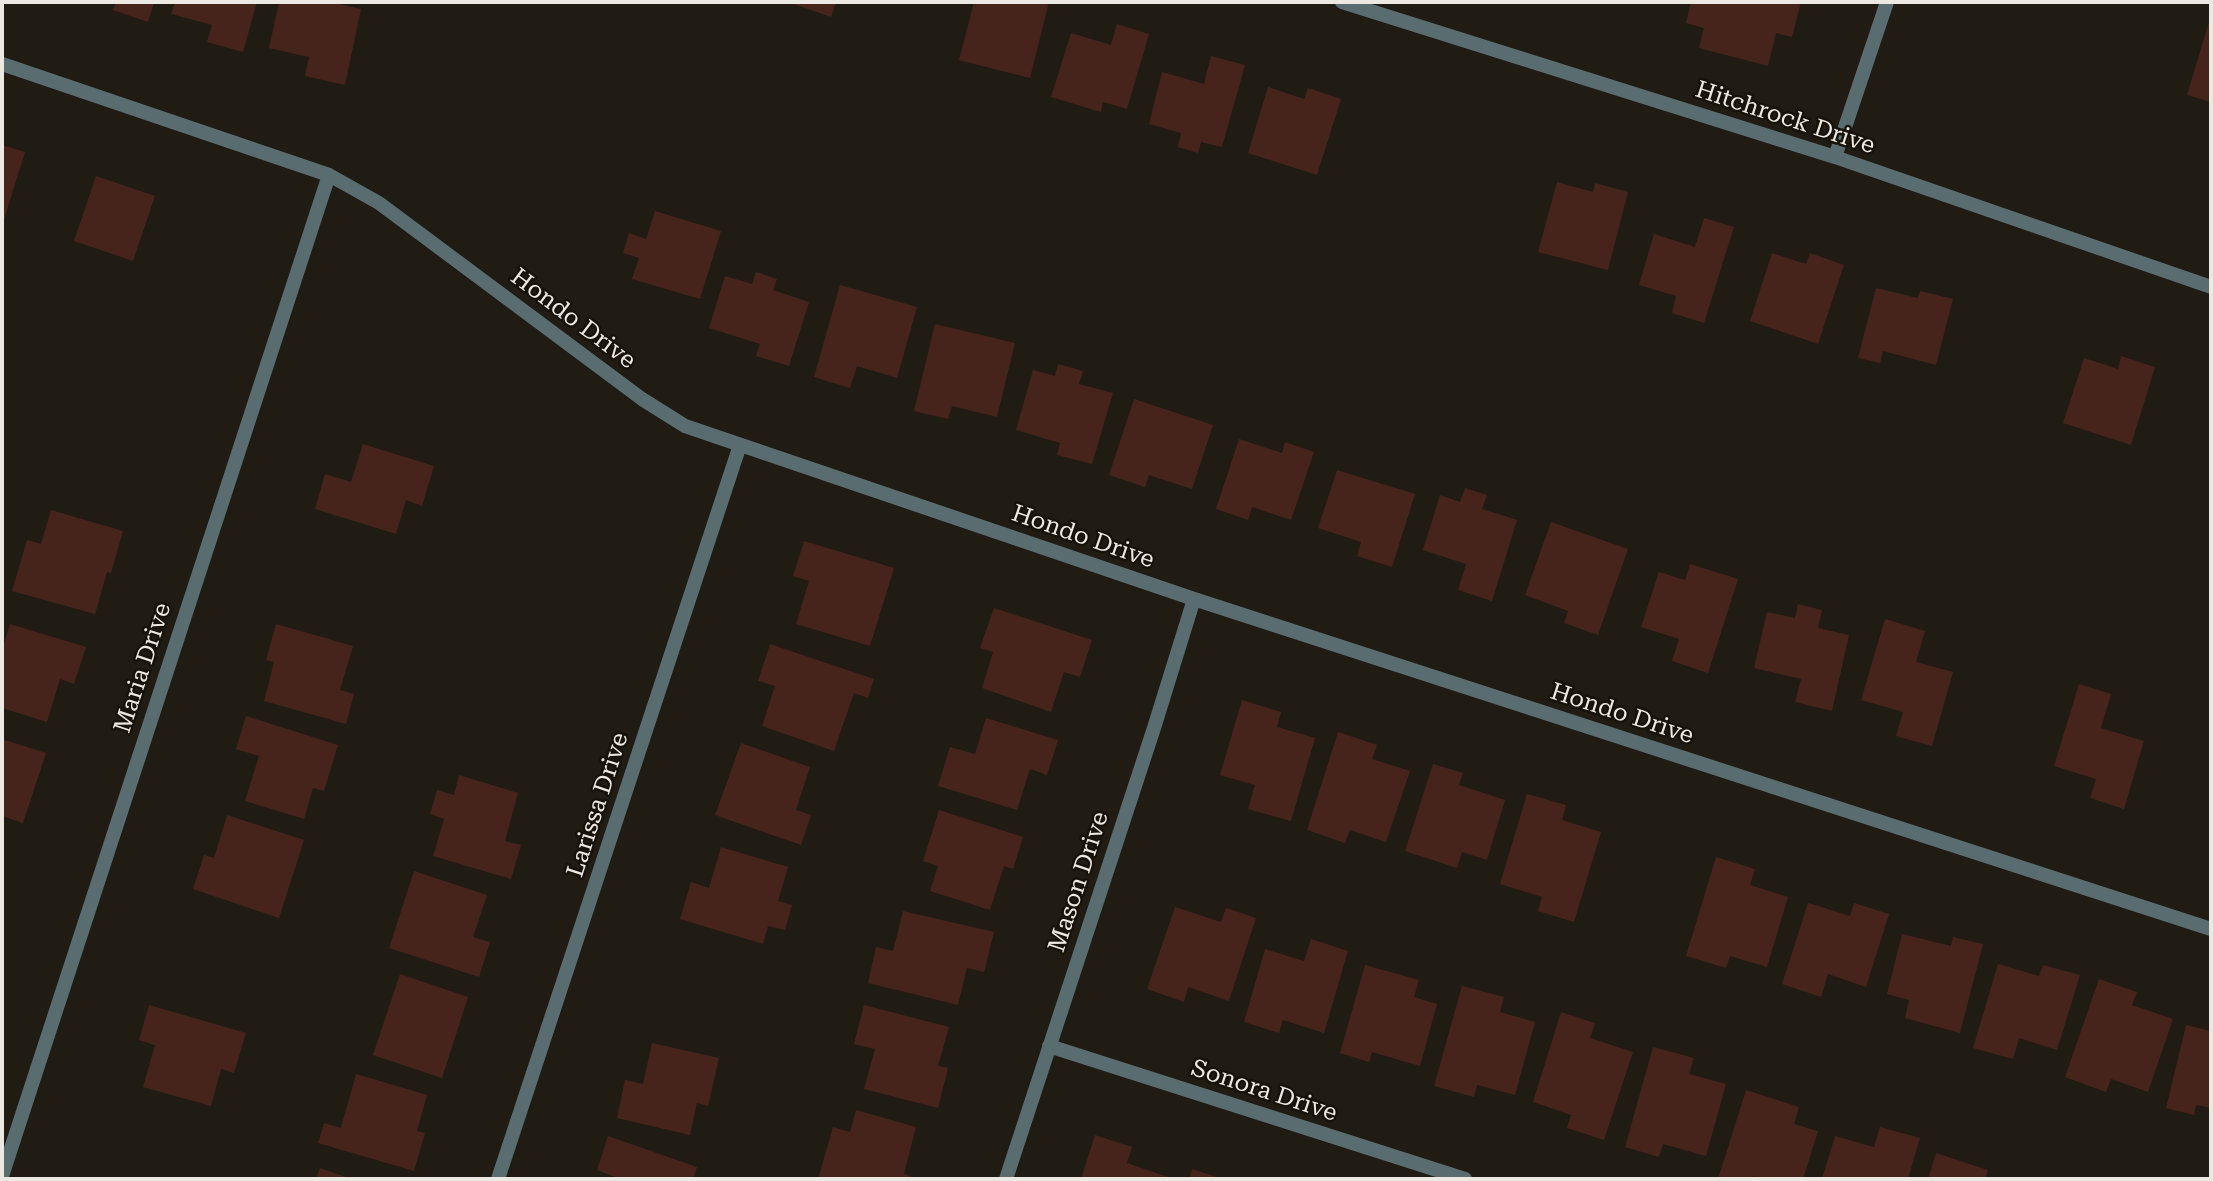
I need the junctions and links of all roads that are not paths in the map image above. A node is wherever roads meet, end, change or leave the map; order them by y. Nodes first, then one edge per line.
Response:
1 (1342, 2) edge
2 (1887, 2) edge
3 (1382, 8) edge
4 (2, 64) edge
5 (1835, 157) junction
6 (329, 175) junction
7 (2211, 287) edge
8 (740, 444) junction
9 (1194, 599) junction
10 (2211, 929) edge
11 (1049, 1045) junction
12 (2, 1176) edge
13 (498, 1179) edge
14 (1006, 1179) edge
15 (1465, 1179) edge

1 - 3 street, Hitchrock Drive
2 - 5 street
3 - 5 street, Hitchrock Drive
4 - 6 street, Hondo Drive
5 - 7 street, Hitchrock Drive
6 - 8 street, Hondo Drive
6 - 12 street, Maria Drive
8 - 9 street, Hondo Drive
8 - 13 street, Larissa Drive
9 - 10 street, Hondo Drive
9 - 11 street, Mason Drive
11 - 14 street, Mason Drive
11 - 15 street, Sonora Drive

